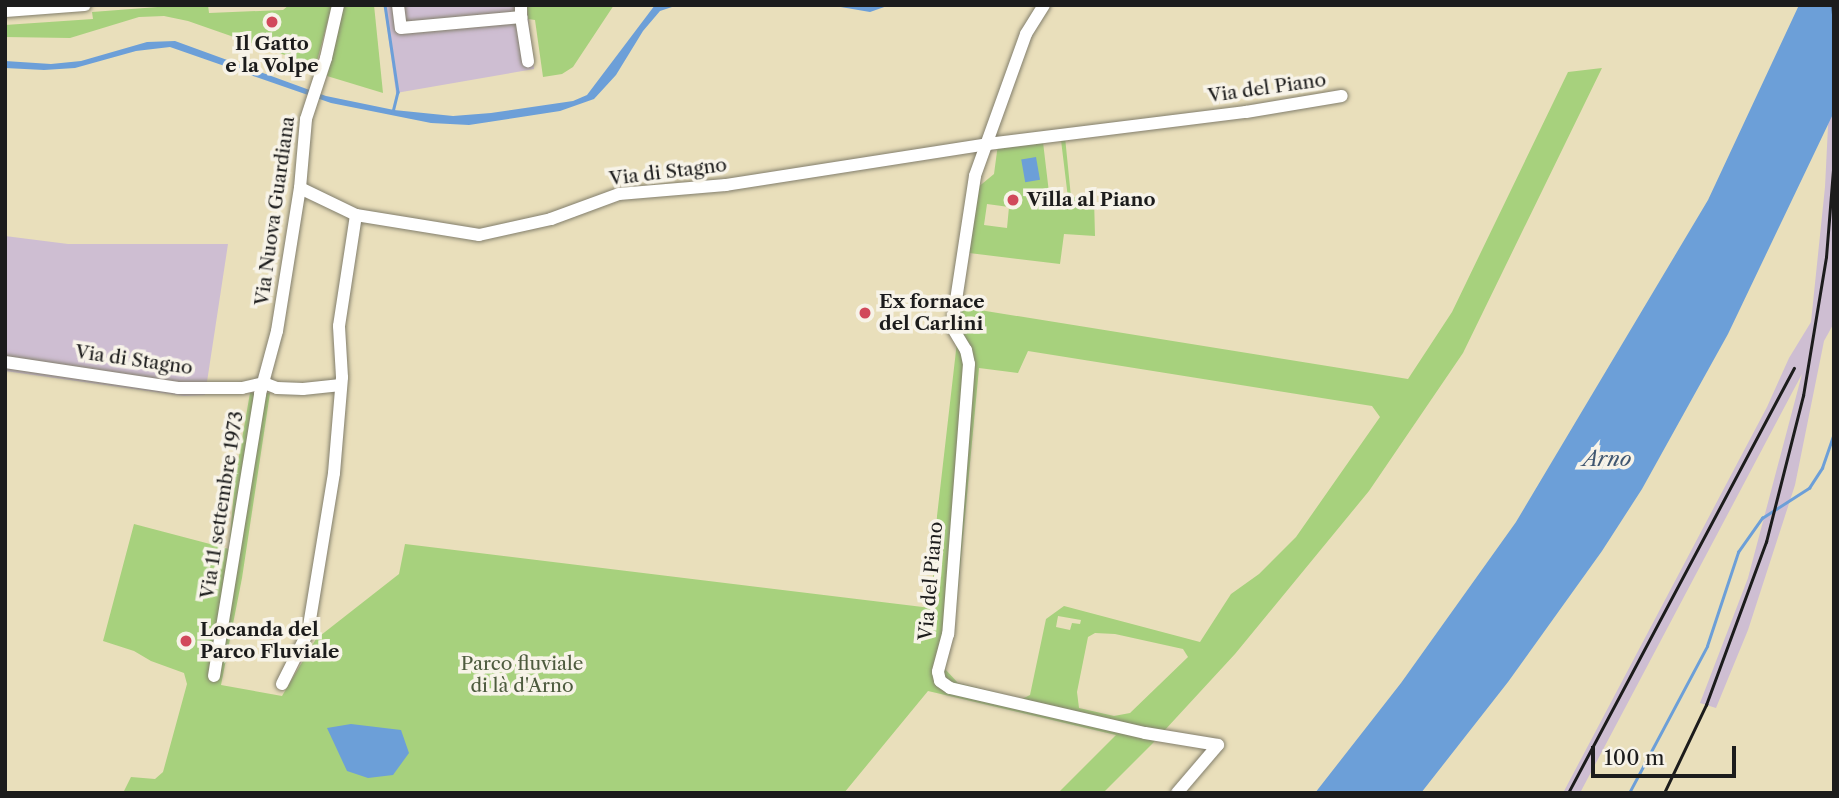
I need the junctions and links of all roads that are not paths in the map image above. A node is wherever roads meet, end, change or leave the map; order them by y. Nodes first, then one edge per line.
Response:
1 (85, 5) edge
2 (338, 5) edge
3 (398, 5) edge
4 (1044, 5) edge
5 (5, 11) edge
6 (521, 11) edge
7 (528, 61) dead end
8 (1342, 96) dead end
9 (988, 144) junction
10 (300, 188) junction
11 (356, 215) junction
12 (5, 362) edge
13 (264, 383) junction
14 (341, 385) junction
15 (214, 676) dead end
16 (282, 684) dead end
17 (1177, 793) edge

1 - 5 street
2 - 10 street, Via Nuova Guardiana
3 - 6 street
4 - 9 street, Via del Piano
6 - 7 street
8 - 9 street, Via del Piano
9 - 11 street, Via di Stagno
9 - 17 street, Via del Piano
10 - 11 street, Via di Stagno
10 - 13 street, Via Nuova Guardiana
11 - 14 street
12 - 13 street, Via di Stagno
13 - 14 street, Via di Stagno
13 - 15 street, Via 11 settembre 1973
14 - 16 street

